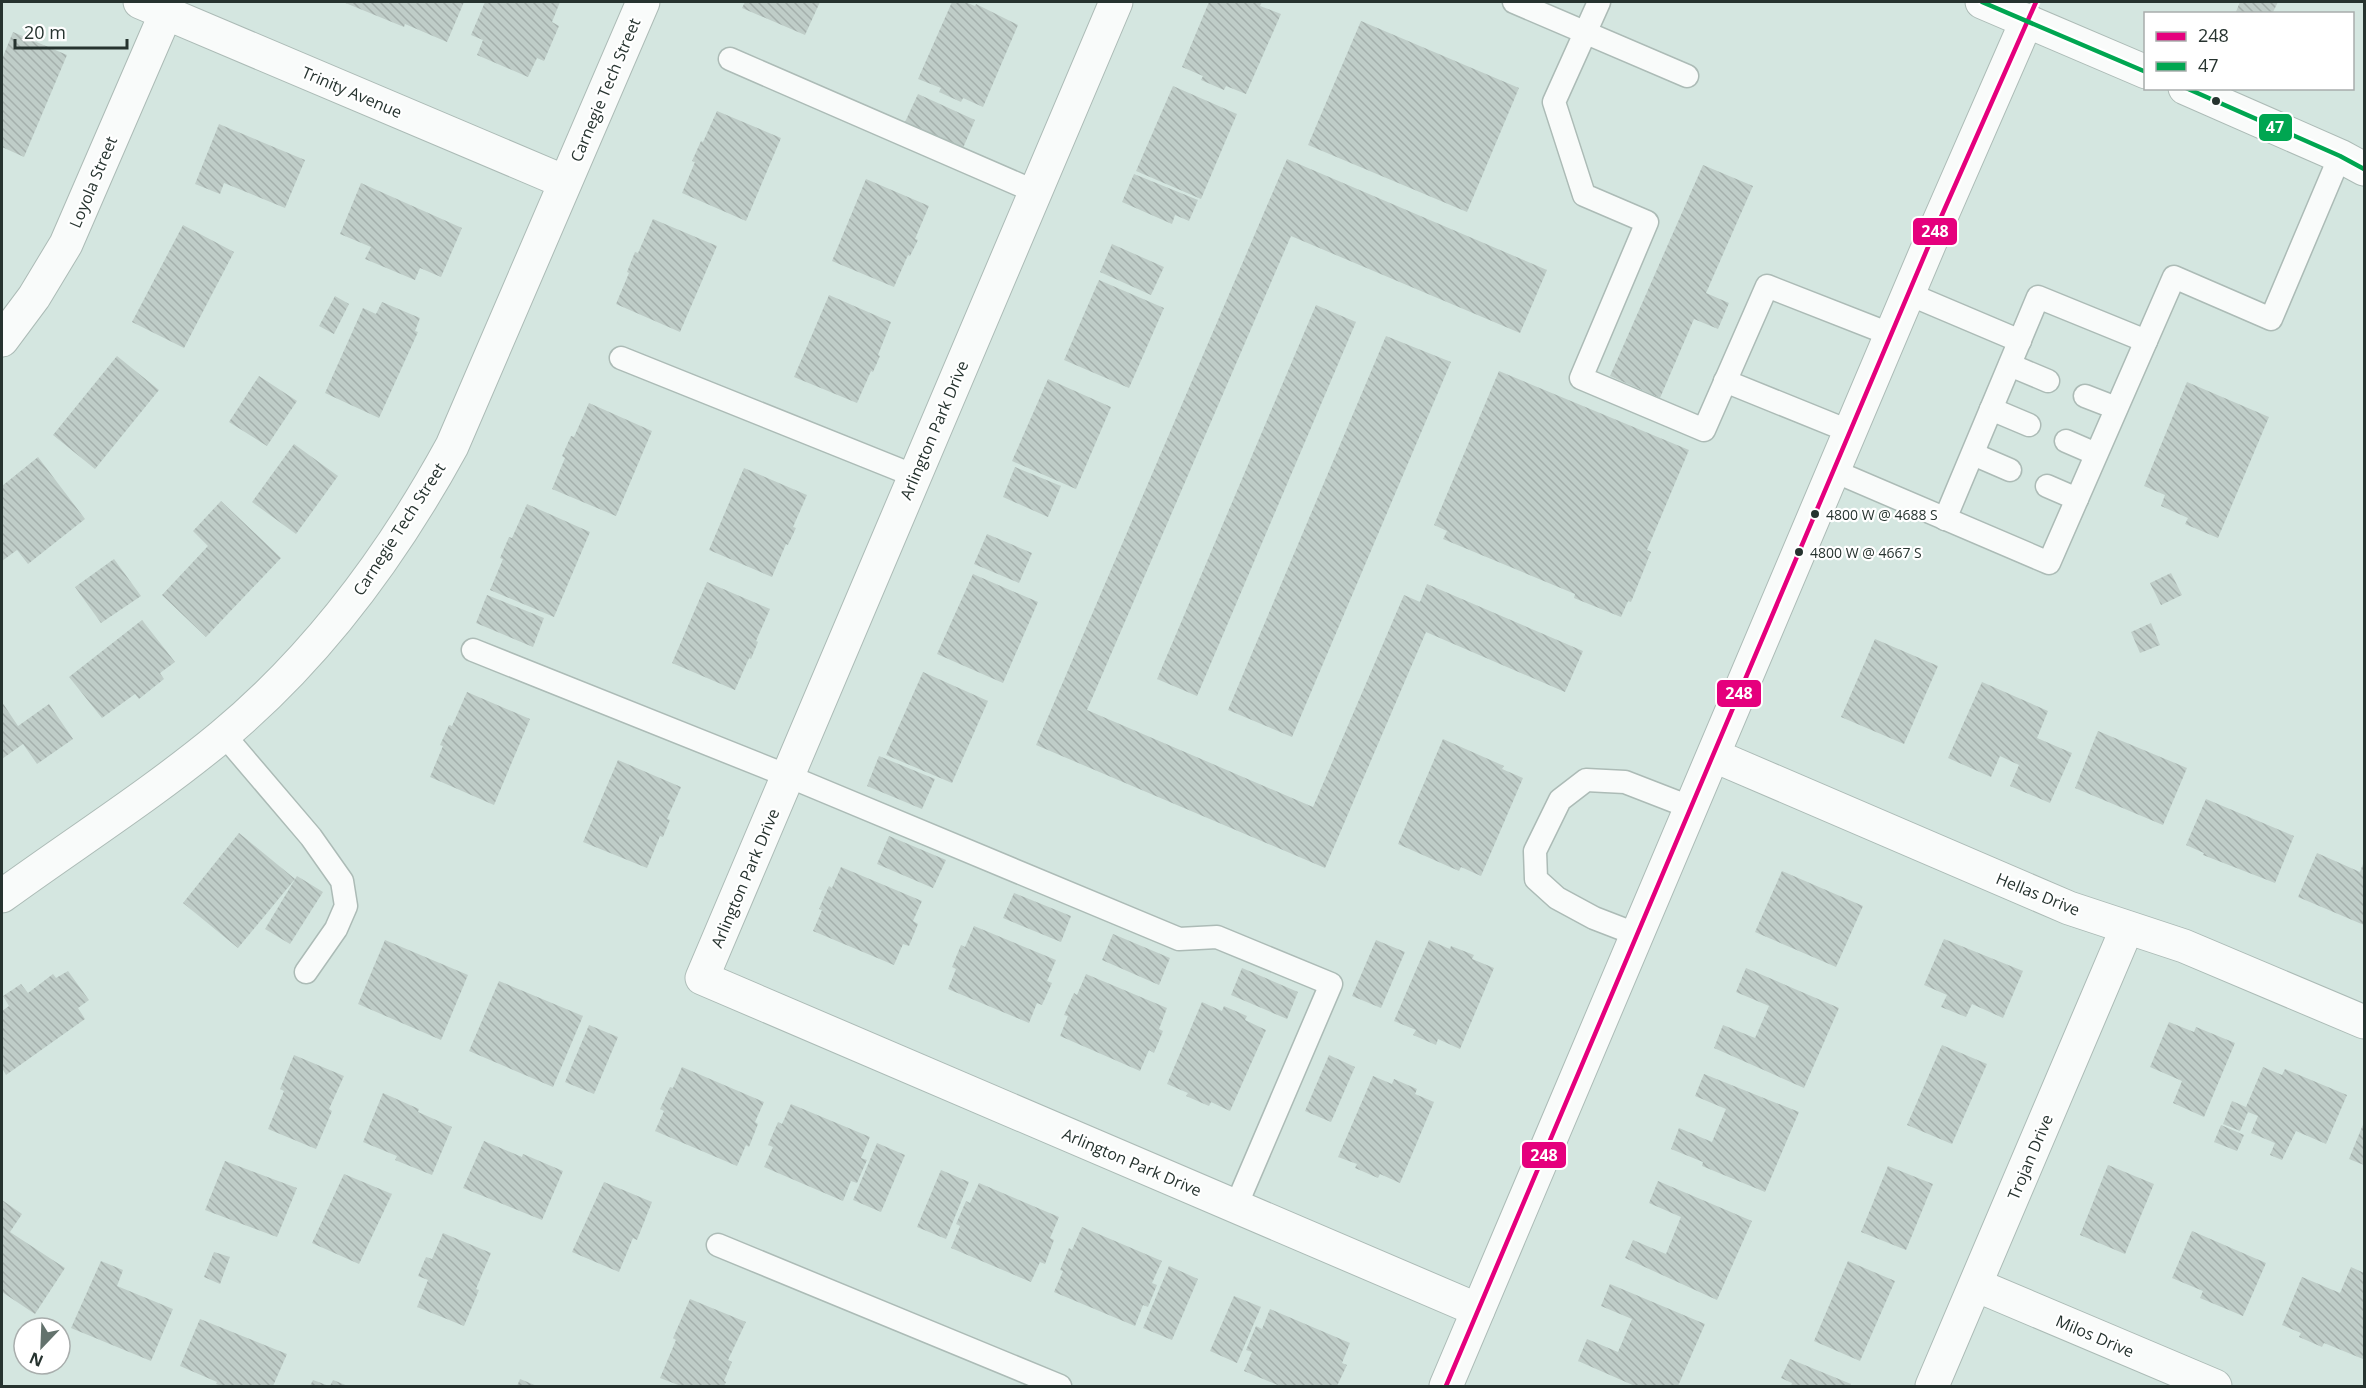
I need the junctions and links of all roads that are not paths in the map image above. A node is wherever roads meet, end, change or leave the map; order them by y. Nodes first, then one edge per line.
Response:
1 (643, 2) edge
2 (1116, 2) edge
3 (1514, 2) edge
4 (1599, 2) edge
5 (1982, 2) edge
6 (153, 7) edge
7 (2027, 20) junction
8 (1587, 32) junction
9 (730, 60) dead end
10 (2144, 72) edge
11 (1687, 75) dead end
12 (2189, 90) edge
13 (2352, 162) edge
14 (565, 182) junction
15 (1036, 192) junction
16 (1909, 294) junction
17 (1892, 335) junction
18 (2, 340) edge
19 (2020, 341) junction
20 (2146, 341) junction
21 (621, 358) dead end
22 (2010, 365) junction
23 (1725, 381) junction
24 (2048, 381) dead end
25 (2085, 396) dead end
26 (2116, 408) junction
27 (1991, 409) junction
28 (2029, 425) dead end
29 (1851, 432) junction
30 (2066, 441) dead end
31 (1973, 454) junction
32 (2096, 454) junction
33 (2010, 470) dead end
34 (1834, 471) junction
35 (915, 476) junction
36 (2047, 486) dead end
37 (2077, 499) junction
38 (1945, 519) junction
39 (473, 650) dead end
40 (224, 735) junction
41 (1715, 756) junction
42 (788, 776) junction
43 (1692, 808) junction
44 (2, 896) edge
45 (2127, 927) junction
46 (1638, 935) junction
47 (306, 972) dead end
48 (2364, 1022) edge
49 (1236, 1206) junction
50 (718, 1245) dead end
51 (1976, 1285) junction
52 (1478, 1310) junction
53 (1060, 1386) edge
54 (1446, 1386) edge
55 (1932, 1386) edge
56 (2215, 1386) edge

1 - 14 street, Carnegie Tech Street
2 - 15 street, Arlington Park Drive
3 - 8 lane
4 - 8 lane
5 - 7 street
6 - 14 street, Trinity Avenue
6 - 18 street, Loyola Street
7 - 10 street
7 - 16 street
8 - 11 lane
8 - 23 lane
9 - 15 lane
12 - 13 street
13 - 20 lane
14 - 40 street, Carnegie Tech Street
15 - 35 street, Arlington Park Drive
16 - 17 street
16 - 19 lane
17 - 23 lane
17 - 29 street
19 - 20 lane
19 - 22 lane
20 - 26 lane
21 - 35 lane
22 - 24 lane
22 - 27 lane
23 - 29 lane
25 - 26 lane
26 - 32 lane
27 - 28 lane
27 - 31 lane
29 - 34 street
30 - 32 lane
31 - 33 lane
31 - 38 lane
32 - 37 lane
34 - 38 lane
34 - 41 street
35 - 42 street, Arlington Park Drive
36 - 37 lane
37 - 38 lane
39 - 42 lane
40 - 44 street, Carnegie Tech Street
40 - 47 lane
41 - 43 street
41 - 45 street, Hellas Drive
42 - 49 street, Arlington Park Drive
42 - 49 lane
43 - 46 street
43 - 46 lane
45 - 48 street, Hellas Drive
45 - 51 street, Trojan Drive
46 - 52 street
49 - 52 street, Arlington Park Drive
50 - 53 lane
51 - 55 street, Trojan Drive
51 - 56 street, Milos Drive
52 - 54 street

